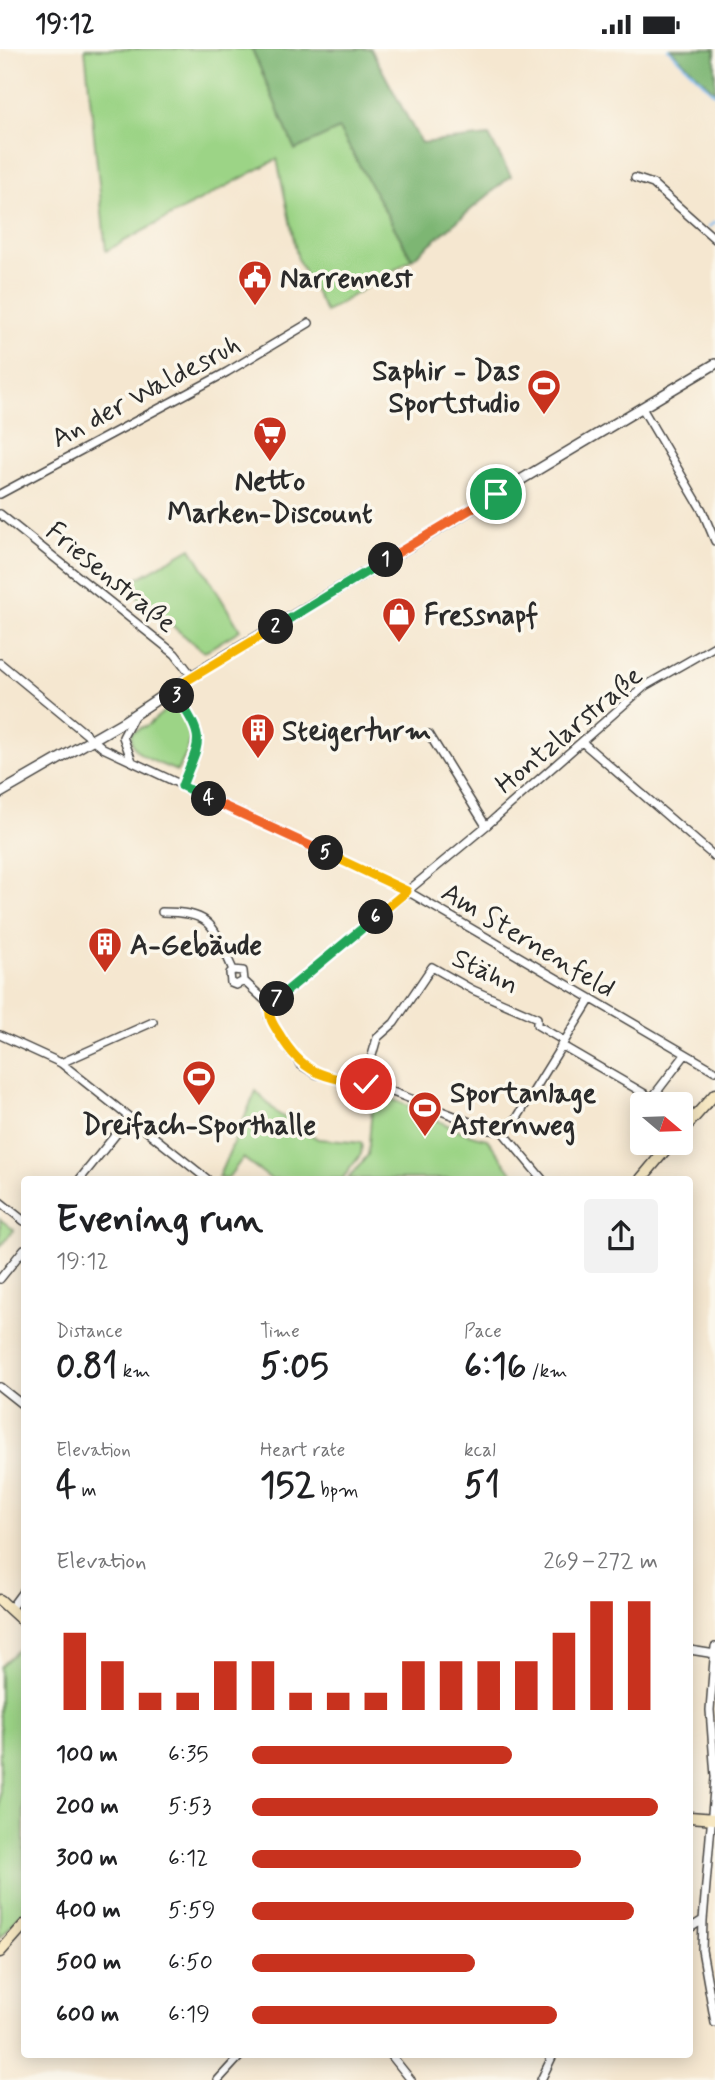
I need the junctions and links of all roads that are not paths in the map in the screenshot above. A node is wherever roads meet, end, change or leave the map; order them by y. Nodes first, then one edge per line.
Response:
1 (635, 178) dead end
2 (715, 239) edge
3 (309, 323) dead end
4 (715, 364) edge
5 (642, 408) junction
6 (0, 494) edge
7 (0, 515) edge
8 (715, 541) edge
9 (715, 646) edge
10 (0, 663) edge
11 (192, 676) junction
12 (173, 689) junction
13 (134, 716) junction
14 (429, 734) dead end
15 (92, 739) junction
16 (582, 741) junction
17 (133, 762) junction
18 (182, 786) junction
19 (0, 793) edge
20 (486, 826) junction
21 (715, 857) edge
22 (407, 891) junction
23 (162, 912) dead end
24 (233, 970) junction
25 (244, 981) junction
26 (590, 1000) junction
27 (270, 1005) junction
28 (153, 1021) dead end
29 (0, 1035) edge
30 (562, 1043) junction
31 (685, 1055) junction
32 (61, 1063) junction
33 (715, 1071) edge
34 (364, 1084) junction
35 (715, 1094) edge
36 (130, 1118) junction
37 (693, 1119) edge
38 (502, 1131) junction
39 (661, 1155) edge
40 (82, 1176) edge
41 (203, 1176) edge
42 (540, 1176) edge
43 (644, 1176) edge
44 (0, 1202) edge
45 (21, 1219) edge
46 (21, 1253) edge
47 (0, 1279) edge
48 (0, 1387) edge
49 (21, 1404) edge
50 (21, 1594) edge
51 (0, 1600) edge
52 (10, 1609) junction
53 (21, 1619) edge
54 (693, 1650) edge
55 (715, 1651) edge
56 (715, 1777) edge
57 (693, 1817) edge
58 (713, 1819) edge
59 (703, 1920) junction
60 (693, 1927) edge
61 (21, 1928) edge
62 (0, 1952) edge
63 (715, 2023) edge
64 (238, 2058) edge
65 (393, 2058) edge
66 (552, 2058) edge
67 (218, 2080) edge
68 (411, 2080) edge
69 (541, 2080) edge

1 - 2 street
3 - 6 street, An der Waldesruh
4 - 5 street
5 - 8 street
5 - 11 street
7 - 11 street, Friesenstraße
9 - 16 street, Hontzlarstraße
10 - 15 street, Am Sternenfeld
11 - 12 street
12 - 13 street
12 - 18 street
13 - 15 street
13 - 17 street
14 - 20 street, Hontzlarstraße
15 - 17 street, Am Sternenfeld
15 - 19 street
16 - 20 street, Hontzlarstraße
16 - 21 street
17 - 18 street, Am Sternenfeld
18 - 22 street, Am Sternenfeld
20 - 22 street, Hontzlarstraße
22 - 26 street, Am Sternenfeld
22 - 27 street
23 - 24 street
24 - 25 street
24 - 25 street
25 - 27 street
26 - 30 street
26 - 31 street, Am Sternenfeld
27 - 34 street
28 - 32 street
29 - 32 street
30 - 31 street
30 - 34 street, Stähn
30 - 38 street
31 - 33 street, Am Sternenfeld
32 - 36 street
34 - 38 street
35 - 37 main road
36 - 40 street
36 - 41 street
38 - 42 street
39 - 43 main road
44 - 45 street
46 - 47 street
48 - 49 street
50 - 52 street
51 - 52 main road
52 - 53 main road
54 - 55 street
55 - 56 street
56 - 58 street
57 - 58 main road
58 - 59 street
59 - 60 street
59 - 63 street
61 - 62 main road
64 - 67 street
65 - 68 street
66 - 69 street

